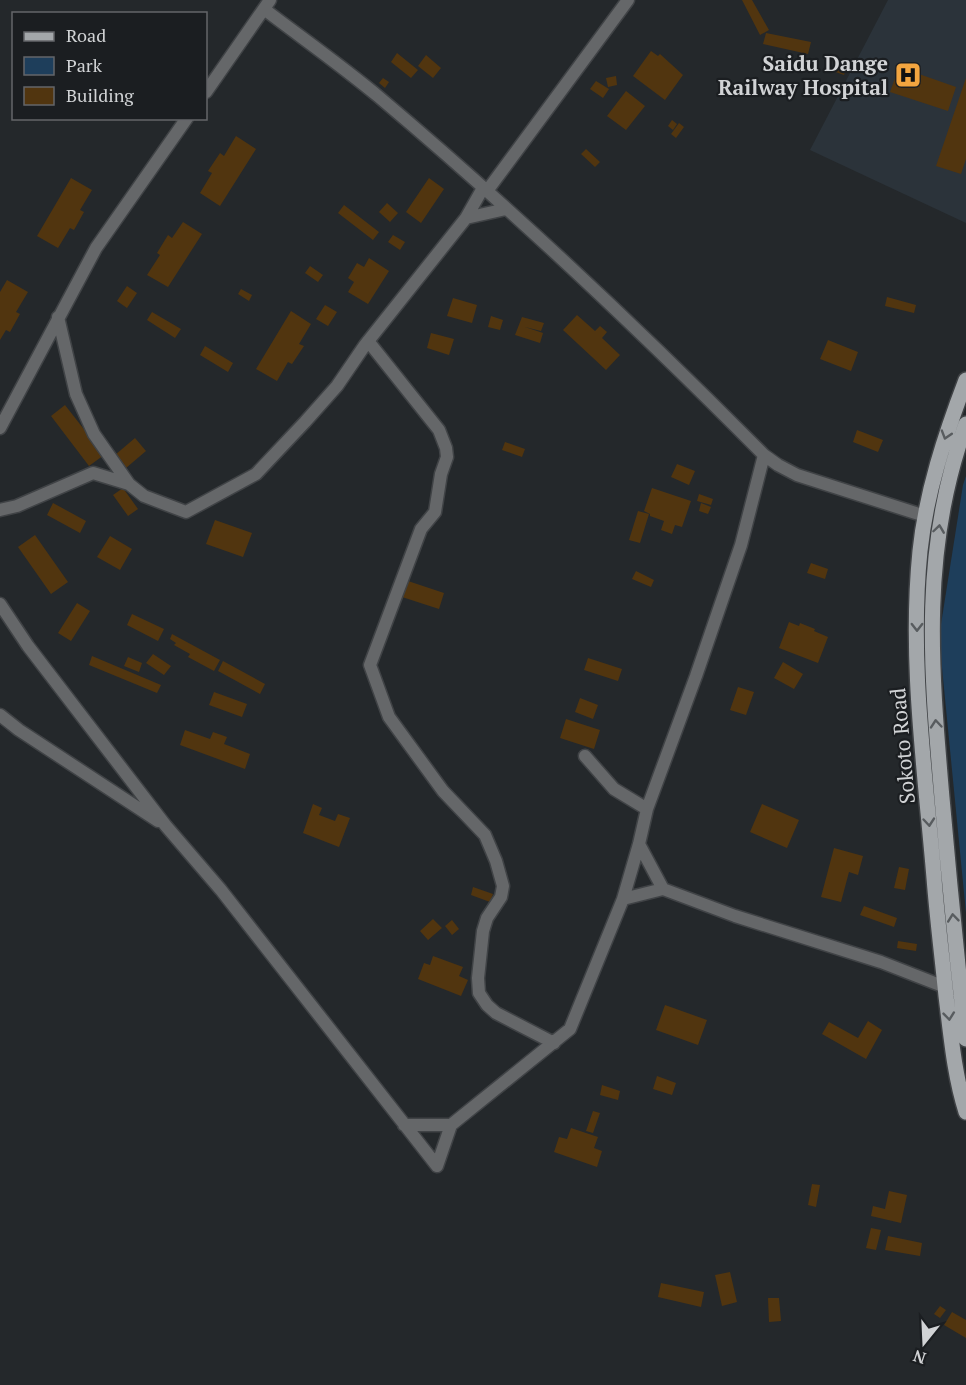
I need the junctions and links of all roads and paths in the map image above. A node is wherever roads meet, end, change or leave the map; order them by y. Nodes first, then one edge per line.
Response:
1 (627, 0) edge
2 (267, 4) edge
3 (207, 91) edge
4 (186, 120) edge
5 (485, 189) junction
6 (506, 209) junction
7 (466, 218) junction
8 (58, 317) junction
9 (368, 341) junction
10 (966, 380) edge
11 (966, 424) edge
12 (0, 428) edge
13 (764, 455) junction
14 (129, 484) junction
15 (0, 510) edge
16 (925, 516) junction
17 (0, 604) edge
18 (0, 715) edge
19 (585, 756) dead end
20 (647, 809) junction
21 (166, 826) junction
22 (639, 844) junction
23 (663, 889) junction
24 (623, 899) junction
25 (945, 987) junction
26 (966, 1039) edge
27 (554, 1043) junction
28 (966, 1112) edge
29 (404, 1125) junction
30 (451, 1125) junction

1 - 5 street
2 - 3 street
2 - 5 street
4 - 8 street
5 - 6 street
5 - 7 street
6 - 7 street
6 - 13 street
7 - 9 street
8 - 12 street
8 - 14 street
9 - 14 street
9 - 27 street
10 -> 16 main road, Sokoto Road
26 -> 11 main road, Sokoto Road
13 - 16 street
13 - 20 street
14 - 15 street
16 -> 25 main road, Sokoto Road
17 - 21 street
18 - 21 street
19 - 20 street
20 - 22 street
21 - 29 street
22 - 23 street
22 - 24 street
23 - 24 street
23 - 25 street
24 - 27 street
25 -> 28 main road, Sokoto Road
27 - 30 street
29 - 30 street
29 - 30 street

